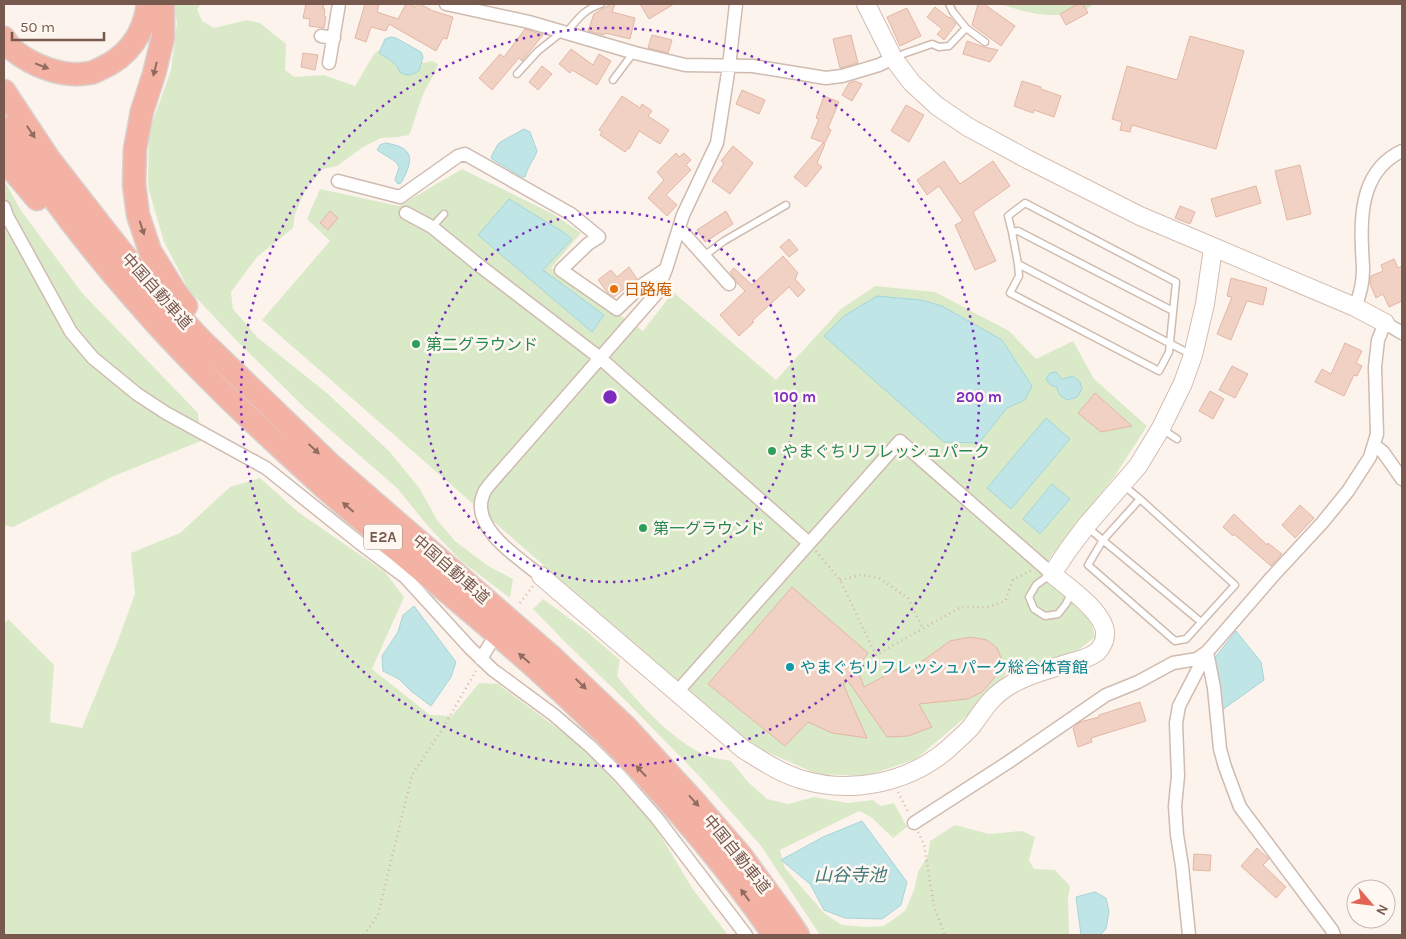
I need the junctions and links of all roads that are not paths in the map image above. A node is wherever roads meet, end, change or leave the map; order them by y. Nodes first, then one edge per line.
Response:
1 (148, 4) edge
2 (163, 4) edge
3 (339, 4) edge
4 (446, 4) edge
5 (601, 4) edge
6 (736, 4) edge
7 (866, 4) edge
8 (949, 4) edge
9 (966, 28) junction
10 (564, 32) junction
11 (4, 38) edge
12 (985, 42) dead end
13 (634, 52) junction
14 (894, 59) junction
15 (330, 64) dead end
16 (729, 66) junction
17 (517, 74) dead end
18 (613, 80) dead end
19 (4, 91) edge
20 (4, 128) edge
21 (1402, 152) edge
22 (4, 160) edge
23 (338, 181) dead end
24 (786, 205) dead end
25 (4, 207) edge
26 (406, 213) dead end
27 (444, 214) dead end
28 (432, 227) junction
29 (679, 228) junction
30 (1012, 232) junction
31 (1214, 248) junction
32 (704, 256) junction
33 (1018, 264) junction
34 (666, 269) junction
35 (729, 284) dead end
36 (1355, 307) junction
37 (1173, 311) junction
38 (1385, 322) junction
39 (1402, 333) edge
40 (1170, 343) junction
41 (184, 354) junction
42 (1193, 355) junction
43 (600, 358) junction
44 (279, 416) junction
45 (1160, 428) junction
46 (1177, 439) dead end
47 (1374, 445) junction
48 (1402, 479) edge
49 (1123, 485) junction
50 (1140, 499) junction
51 (1086, 526) junction
52 (1103, 540) junction
53 (808, 543) junction
54 (1047, 569) junction
55 (541, 576) joint
56 (1073, 590) junction
57 (1201, 622) junction
58 (490, 644) dead end
59 (1207, 652) junction
60 (481, 659) junction
61 (677, 692) junction
62 (914, 823) road end
63 (746, 935) edge
64 (774, 935) edge
65 (798, 935) edge
66 (1188, 935) edge
67 (1334, 935) edge

11 -> 1 highway
2 -> 44 highway
3 - 15 street
4 - 10 street
5 - 10 lane
6 - 16 street
7 - 14 street
8 - 9 lane
9 - 12 lane
9 - 14 lane
10 - 13 street
10 - 17 lane
13 - 16 street
13 - 18 lane
14 - 16 street
14 - 31 street
16 - 29 street
19 -> 44 highway, 中国自動車道 / E2A
20 - 41 highway, 中国自動車道 / E2A
21 - 36 street
22 - 41 highway
23 - 34 street
24 - 32 lane
25 - 60 street
26 - 28 street
27 - 28 lane
28 - 43 street
29 - 32 street
29 - 34 street
30 - 33 lane
30 - 37 lane
30 - 37 lane
31 - 36 street
31 - 42 street
32 - 35 street
33 - 40 lane
33 - 40 lane
34 - 43 street
36 - 38 street
37 - 40 lane
38 - 39 street
38 - 47 street
40 - 42 lane
64 -> 41 highway, 中国自動車道 / E2A
42 - 45 street
43 - 53 street
43 - 55 street
44 -> 65 highway, 中国自動車道 / E2A
45 - 46 lane
45 - 49 street
47 - 48 street
47 - 59 street
49 - 50 lane
49 - 51 street
50 - 52 lane
50 - 57 lane
51 - 52 lane
51 - 54 street
52 - 57 lane
52 - 57 lane
53 - 54 street
53 - 61 street
54 - 56 street
54 - 56 lane
55 - 61 street
56 - 61 street
58 - 60 street
59 - 62 street
59 - 66 street
59 - 67 street
60 - 63 street

